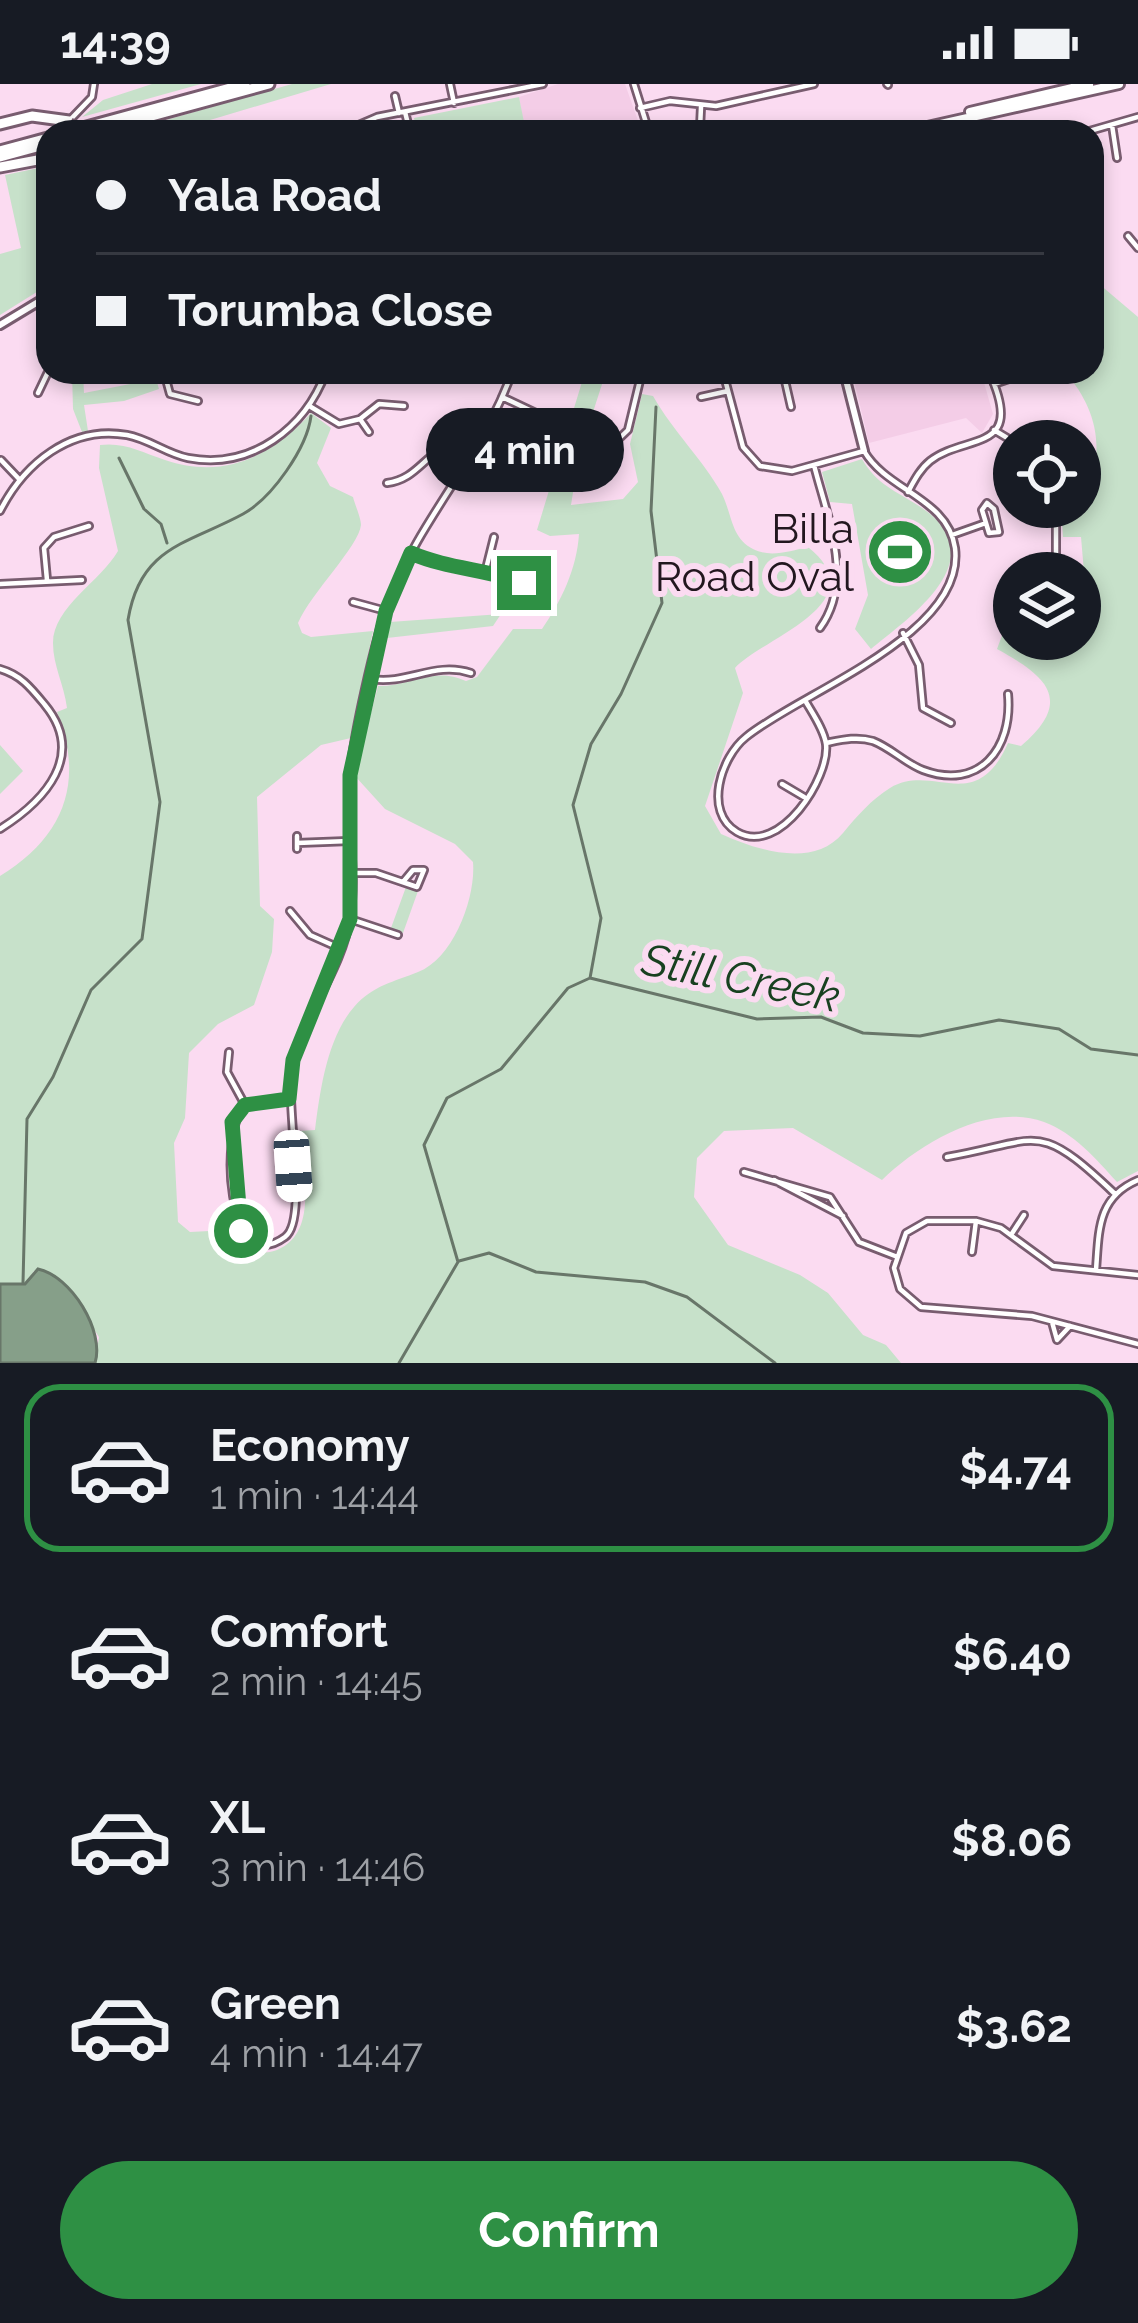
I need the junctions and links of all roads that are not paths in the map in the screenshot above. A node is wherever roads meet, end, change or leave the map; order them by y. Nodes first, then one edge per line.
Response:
1 (94, 84) edge
2 (245, 84) edge
3 (269, 84) edge
4 (450, 84) edge
5 (540, 84) edge
6 (634, 84) edge
7 (762, 84) edge
8 (814, 84) edge
9 (1089, 84) edge
10 (1119, 84) edge
11 (1044, 92) edge
12 (764, 95) junction
13 (395, 96) dead end
14 (454, 103) junction
15 (701, 106) junction
16 (640, 107) junction
17 (402, 113) junction
18 (1138, 117) edge
19 (44, 120) edge
20 (77, 120) edge
21 (96, 120) edge
22 (99, 120) edge
23 (367, 120) edge
24 (405, 120) edge
25 (645, 120) edge
26 (700, 120) edge
27 (934, 120) edge
28 (947, 120) edge
29 (0, 124) edge
30 (1112, 125) junction
31 (1104, 127) edge
32 (36, 144) edge
33 (0, 154) edge
34 (1117, 158) dead end
35 (36, 160) edge
36 (0, 167) edge
37 (1129, 236) dead end
38 (1138, 248) edge
39 (36, 303) edge
40 (0, 325) edge
41 (42, 384) edge
42 (167, 384) edge
43 (321, 384) edge
44 (507, 384) edge
45 (639, 384) edge
46 (726, 384) edge
47 (786, 384) edge
48 (847, 384) edge
49 (994, 384) edge
50 (728, 392) junction
51 (38, 393) dead end
52 (700, 397) dead end
53 (502, 398) junction
54 (198, 401) dead end
55 (404, 406) dead end
56 (311, 407) junction
57 (791, 407) dead end
58 (536, 413) dead end
59 (359, 419) junction
60 (997, 420) edge
61 (993, 431) edge
62 (369, 432) dead end
63 (469, 451) junction
64 (864, 451) junction
65 (603, 454) dead end
66 (1, 460) edge
67 (814, 465) junction
68 (506, 474) dead end
69 (20, 480) junction
70 (387, 483) dead end
71 (908, 492) junction
72 (0, 512) edge
73 (986, 523) junction
74 (88, 526) dead end
75 (952, 535) junction
76 (494, 537) dead end
77 (411, 553) junction
78 (487, 569) junction
79 (47, 580) junction
80 (82, 580) dead end
81 (524, 583) dead end
82 (0, 584) edge
83 (353, 602) dead end
84 (386, 611) junction
85 (820, 628) dead end
86 (903, 633) junction
87 (0, 669) edge
88 (471, 674) dead end
89 (371, 679) junction
90 (1008, 694) dead end
91 (806, 702) junction
92 (951, 723) dead end
93 (826, 743) junction
94 (782, 784) dead end
95 (804, 797) junction
96 (0, 829) edge
97 (349, 841) junction
98 (297, 843) dead end
99 (350, 873) junction
100 (403, 882) dead end
101 (290, 911) dead end
102 (350, 919) junction
103 (398, 935) dead end
104 (339, 948) junction
105 (229, 1052) dead end
106 (289, 1099) junction
107 (245, 1105) junction
108 (947, 1157) dead end
109 (745, 1172) dead end
110 (770, 1177) junction
111 (1138, 1180) edge
112 (1114, 1193) junction
113 (1024, 1215) dead end
114 (844, 1217) junction
115 (976, 1221) junction
116 (1011, 1235) junction
117 (972, 1252) dead end
118 (895, 1256) junction
119 (1096, 1270) junction
120 (1138, 1275) edge
121 (1052, 1322) junction
122 (1070, 1326) junction
123 (1138, 1344) edge

1 - 20 street
2 - 21 main road
3 - 22 main road
4 - 14 street
5 - 14 street
6 - 16 street
7 - 12 street
8 - 12 street
9 - 11 main road
10 - 11 main road
11 - 27 main road
11 - 28 main road
12 - 15 street
13 - 17 street
14 - 17 street
15 - 16 street
15 - 26 street
16 - 25 street
17 - 23 street
17 - 24 street
18 - 30 street
19 - 29 main road
30 - 31 street
30 - 34 street
32 - 33 main road
35 - 36 main road
37 - 38 street
39 - 40 street
41 - 51 street
42 - 54 street
43 - 56 street
44 - 53 street
45 - 65 street
46 - 50 street
47 - 57 street
48 - 64 street
49 - 60 street
50 - 52 street
50 - 67 street
53 - 58 street
53 - 63 street
55 - 59 street
56 - 59 street
56 - 69 street
59 - 62 street
61 - 71 street
63 - 68 street
63 - 70 street
63 - 77 street
64 - 67 street
64 - 71 street
66 - 69 street
67 - 85 street
69 - 72 street
71 - 75 street
73 - 73 street
73 - 75 street
74 - 79 street
75 - 86 street
76 - 78 street
77 - 78 street
77 - 84 street
78 - 81 street
79 - 80 street
79 - 82 street
83 - 84 street
84 - 89 street
86 - 91 street
86 - 92 street
87 - 96 street
88 - 89 street
89 - 97 street
90 - 93 street
91 - 93 street
91 - 95 street
93 - 95 street
94 - 95 street
97 - 98 street
97 - 99 street
99 - 100 street
99 - 102 street
101 - 104 street
102 - 103 street
102 - 104 street
104 - 106 street
105 - 107 street
106 - 107 street
106 - 107 street
108 - 112 street
109 - 110 street
110 - 114 street
110 - 114 street
111 - 112 street
112 - 119 street
113 - 116 street
114 - 118 street
115 - 116 street
115 - 117 street
115 - 118 street
116 - 119 street
118 - 121 street
119 - 120 street
121 - 122 street
121 - 122 street
122 - 123 street

